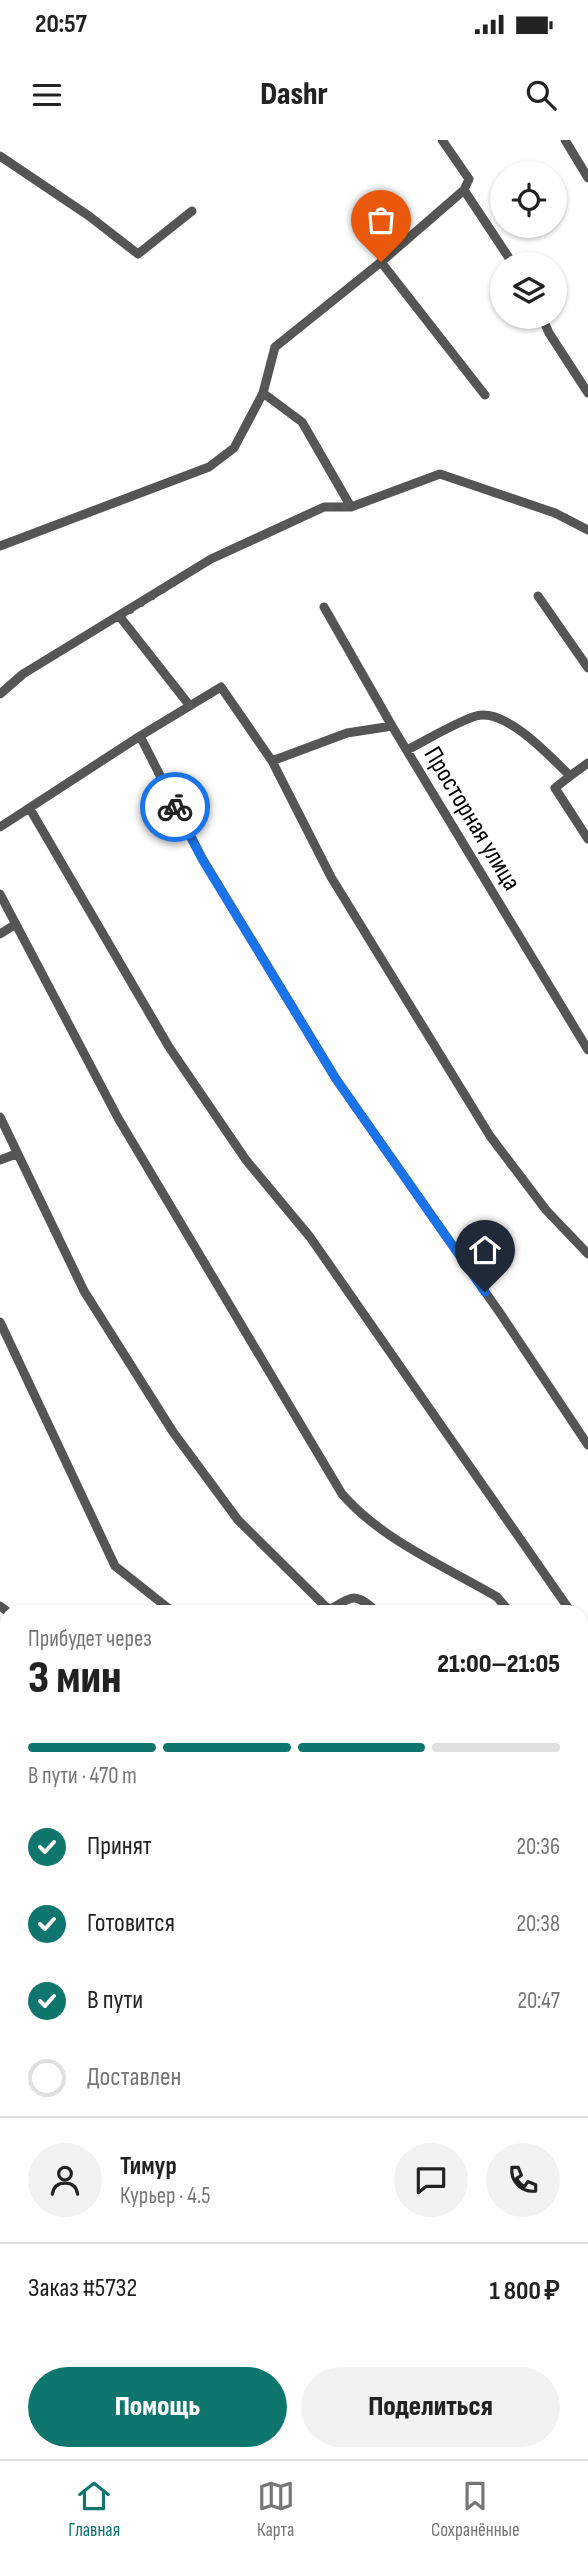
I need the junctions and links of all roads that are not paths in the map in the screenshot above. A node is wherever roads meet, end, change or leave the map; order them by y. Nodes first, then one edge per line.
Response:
1 (442, 140) edge
2 (565, 140) edge
3 (0, 156) edge
4 (588, 178) edge
5 (464, 190) junction
6 (192, 211) dead end
7 (505, 252) edge
8 (381, 262) junction
9 (548, 329) edge
10 (262, 393) junction
11 (588, 393) edge
12 (485, 395) dead end
13 (351, 507) junction
14 (588, 530) edge
15 (0, 546) edge
16 (538, 596) dead end
17 (324, 607) dead end
18 (120, 617) junction
19 (588, 668) edge
20 (0, 694) edge
21 (190, 706) junction
22 (392, 726) junction
23 (139, 736) junction
24 (407, 750) junction
25 (272, 761) junction
26 (588, 764) edge
27 (570, 776) junction
28 (30, 809) junction
29 (0, 827) edge
30 (588, 839) edge
31 (0, 894) edge
32 (16, 924) junction
33 (0, 934) edge
34 (588, 1050) edge
35 (0, 1117) edge
36 (16, 1154) junction
37 (0, 1160) edge
38 (588, 1254) edge
39 (0, 1322) edge
40 (588, 1445) edge
41 (164, 1605) edge
42 (323, 1605) edge
43 (338, 1605) edge
44 (368, 1605) edge
45 (503, 1605) edge
46 (566, 1605) edge

1 - 5 street
2 - 4 street
3 - 6 street
5 - 7 street
5 - 8 street
8 - 10 street
8 - 12 street
9 - 11 street
10 - 13 street
10 - 15 street
13 - 14 street
13 - 18 street
16 - 19 street
17 - 22 street, Просторная улица
18 - 20 street
18 - 21 street
21 - 23 street
21 - 25 street
22 - 24 street, Просторная улица
22 - 25 street
23 - 28 street
23 - 40 street
24 - 27 street
24 - 34 street, Просторная улица
25 - 38 street
26 - 27 street
27 - 30 street
28 - 29 street
28 - 46 street
31 - 32 street
32 - 33 street
32 - 45 street
35 - 36 street
36 - 37 street
36 - 42 street
39 - 41 street
43 - 44 street

